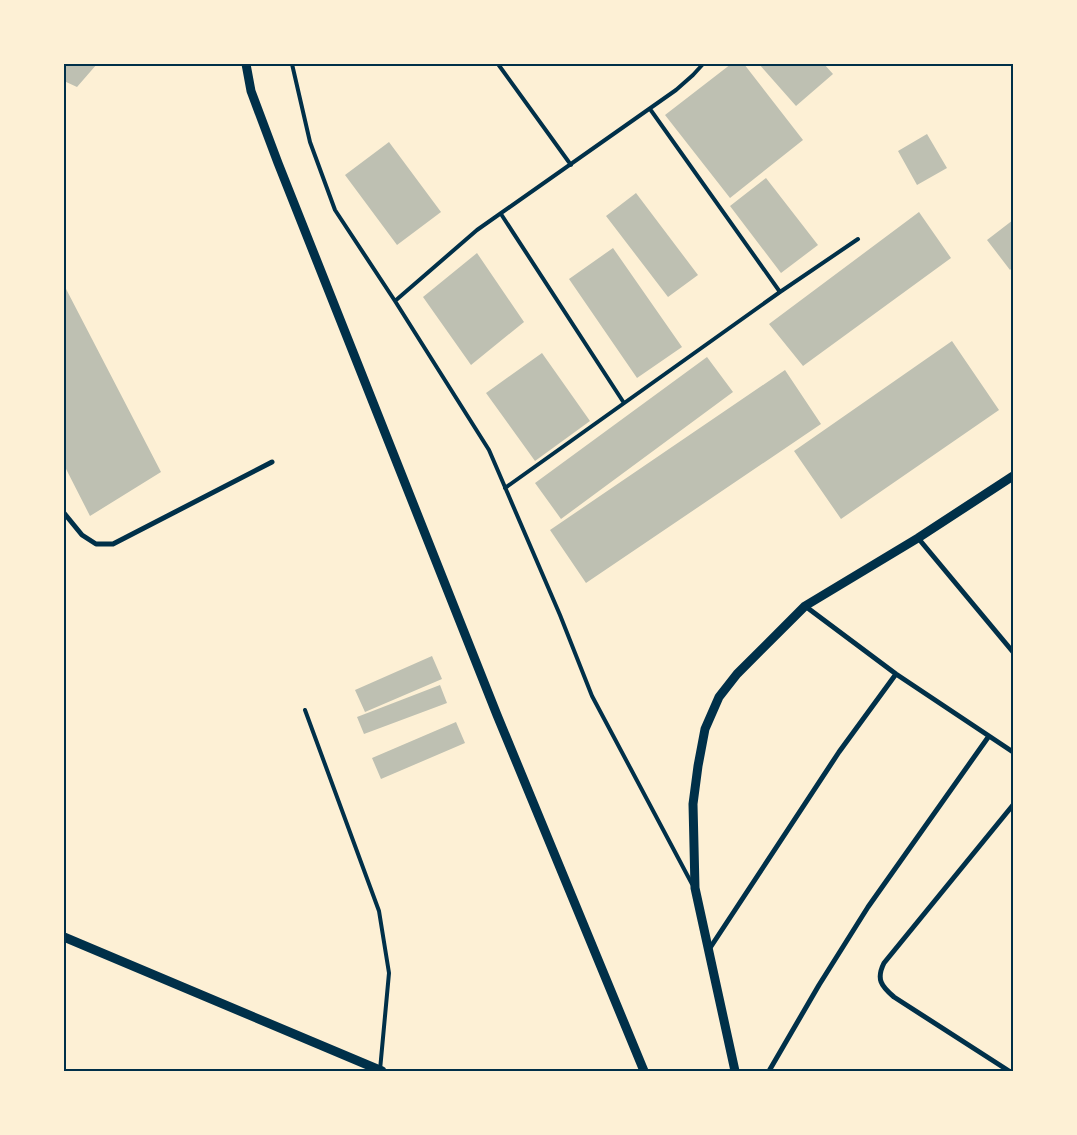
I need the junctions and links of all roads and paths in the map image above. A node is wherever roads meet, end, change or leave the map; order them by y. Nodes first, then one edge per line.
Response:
1 (246, 64) edge
2 (292, 64) edge
3 (498, 64) edge
4 (703, 64) edge
5 (650, 109) junction
6 (571, 165) junction
7 (501, 214) junction
8 (858, 239) dead end
9 (780, 292) junction
10 (395, 301) junction
11 (624, 403) junction
12 (272, 462) dead end
13 (1013, 476) edge
14 (505, 488) junction
15 (64, 514) edge
16 (918, 538) junction
17 (805, 606) junction
18 (1013, 652) edge
19 (896, 674) junction
20 (305, 710) dead end
21 (989, 736) junction
22 (1013, 752) edge
23 (1013, 805) edge
24 (695, 888) junction
25 (64, 937) edge
26 (708, 951) junction
27 (381, 1071) edge
28 (644, 1071) edge
29 (734, 1071) edge
30 (769, 1071) edge
31 (1009, 1071) edge

1 - 28 street
2 - 10 lane
3 - 6 lane
4 - 5 lane
5 - 6 lane
5 - 9 lane
6 - 7 lane
7 - 10 lane
7 - 11 lane
8 - 9 lane
9 - 11 lane
10 - 14 lane
11 - 14 lane
12 - 15 street
13 - 16 street
14 - 24 lane
16 - 17 street
16 - 18 street
17 - 19 street
17 - 24 street
19 - 21 street
19 - 26 street
20 - 27 lane
21 - 22 street
21 - 30 street
23 - 31 street
24 - 26 street
25 - 27 street
26 - 29 street

